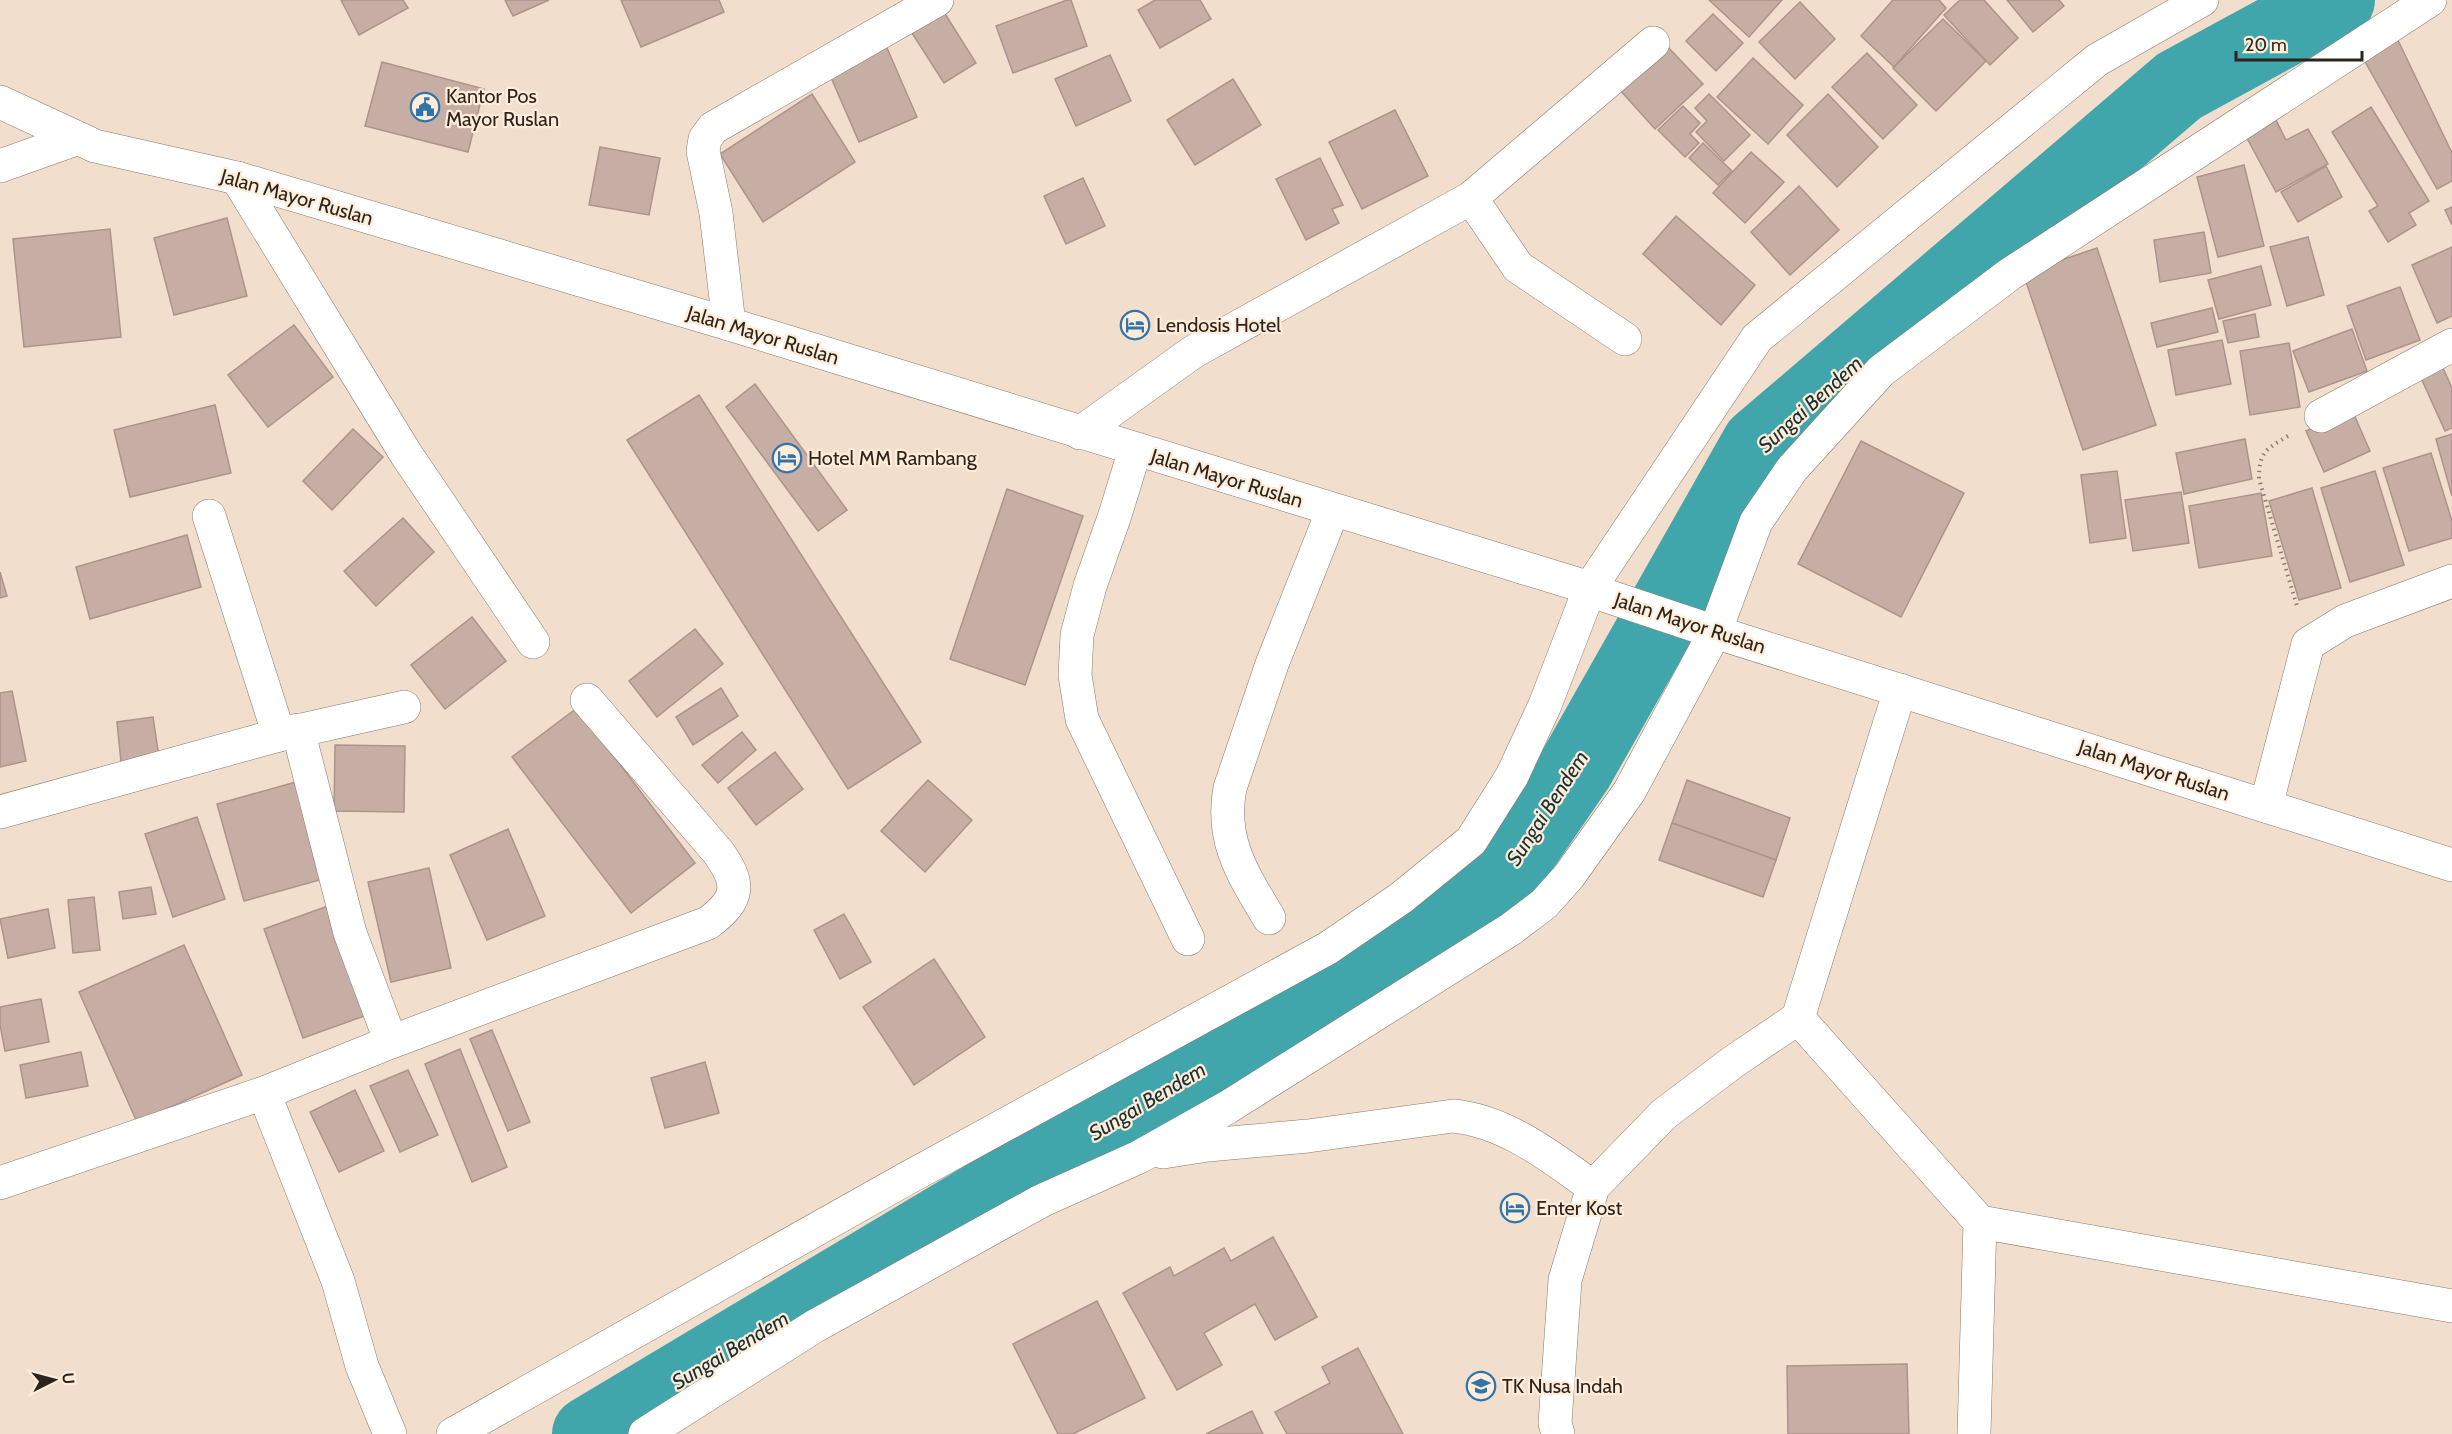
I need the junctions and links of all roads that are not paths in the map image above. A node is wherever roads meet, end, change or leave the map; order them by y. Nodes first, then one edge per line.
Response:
1 (937, 0) edge
2 (2202, 0) edge
3 (2430, 0) edge
4 (1653, 43) dead end
5 (0, 102) edge
6 (76, 139) junction
7 (0, 166) edge
8 (237, 178) junction
9 (1471, 198) junction
10 (729, 324) junction
11 (1625, 339) dead end
12 (2452, 345) edge
13 (2321, 416) road end
14 (1080, 433) junction
15 (1135, 450) junction
16 (1333, 510) junction
17 (209, 516) dead end
18 (2452, 581) edge
19 (1594, 591) junction
20 (1706, 629) junction
21 (533, 642) dead end
22 (1900, 690) junction
23 (587, 700) dead end
24 (404, 707) dead end
25 (288, 732) junction
26 (2266, 806) junction
27 (0, 812) edge
28 (2452, 865) edge
29 (1269, 918) dead end
30 (1188, 939) dead end
31 (1798, 1018) junction
32 (391, 1042) junction
33 (264, 1093) junction
34 (1139, 1157) junction
35 (0, 1183) edge
36 (1593, 1187) junction
37 (1980, 1222) junction
38 (2452, 1306) edge
39 (1549, 1430) edge
40 (390, 1434) edge
41 (453, 1434) edge
42 (645, 1434) edge
43 (1974, 1434) edge

1 - 10 street
2 - 19 street
3 - 20 street
4 - 9 street
5 - 6 street, Jalan Mayor Ruslan
6 - 7 street
6 - 8 street, Jalan Mayor Ruslan
8 - 10 street, Jalan Mayor Ruslan
8 - 21 street
9 - 11 street
9 - 14 street
10 - 14 street, Jalan Mayor Ruslan
12 - 13 street
14 - 15 street, Jalan Mayor Ruslan
15 - 16 street, Jalan Mayor Ruslan
15 - 30 street
16 - 19 street, Jalan Mayor Ruslan
16 - 29 street
17 - 25 street
18 - 26 street
19 - 20 street, Jalan Mayor Ruslan
19 - 41 street
20 - 22 street, Jalan Mayor Ruslan
20 - 34 street
22 - 26 street, Jalan Mayor Ruslan
22 - 31 street
23 - 32 street
24 - 25 street
25 - 27 street
25 - 32 street
26 - 28 street, Jalan Mayor Ruslan
31 - 36 street
31 - 37 street
32 - 33 street
33 - 35 street
33 - 40 street
34 - 36 street
34 - 42 street
36 - 39 street
37 - 38 street
37 - 43 street

